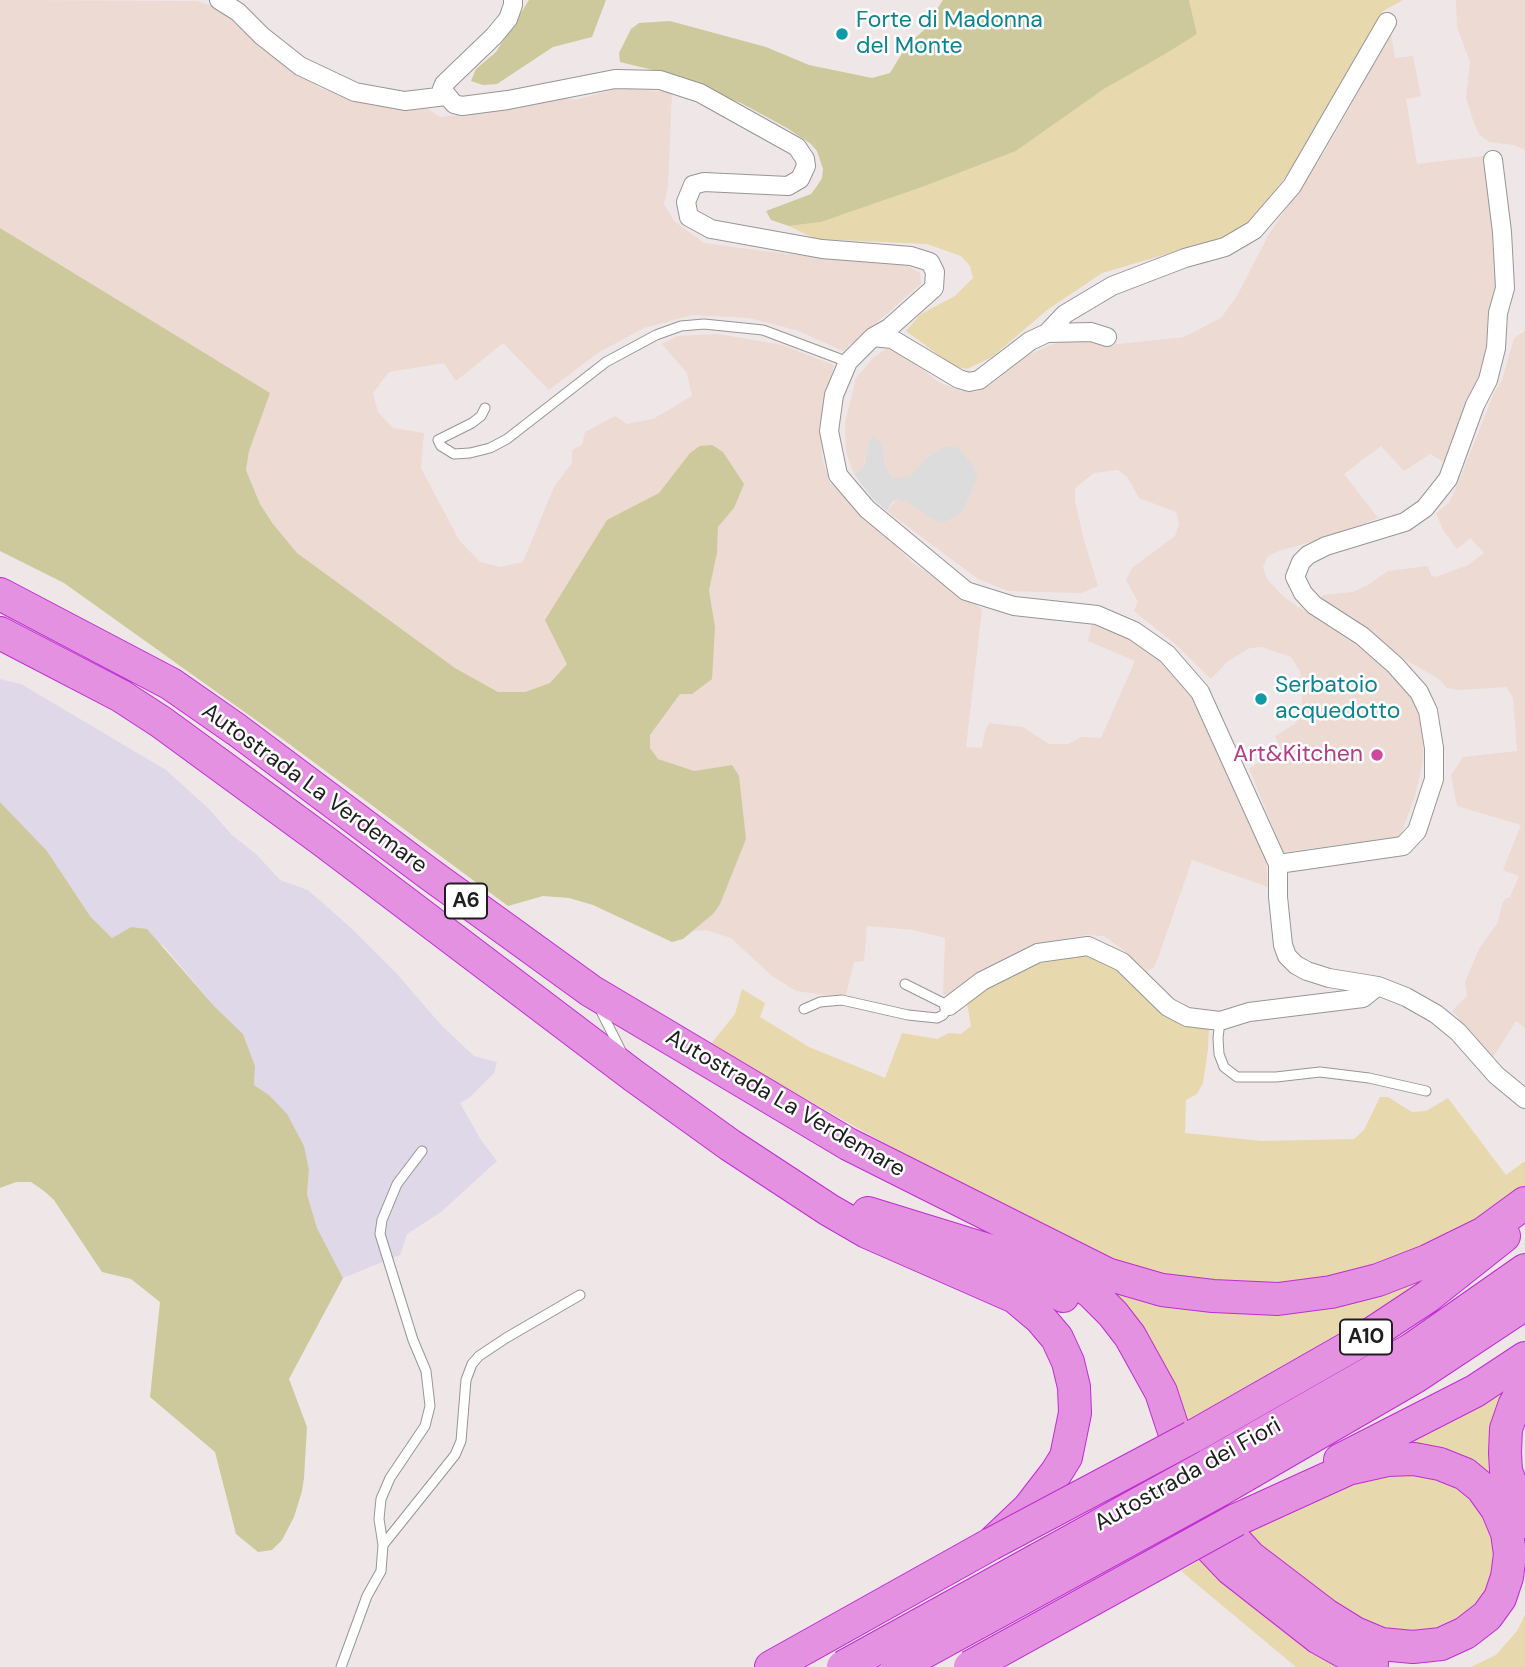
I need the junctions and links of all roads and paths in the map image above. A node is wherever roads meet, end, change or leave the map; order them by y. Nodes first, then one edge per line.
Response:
1 (219, 0) edge
2 (513, 0) edge
3 (1387, 22) dead end
4 (446, 96) junction
5 (1493, 160) dead end
6 (1047, 333) junction
7 (873, 337) junction
8 (1107, 337) dead end
9 (848, 362) junction
10 (485, 408) dead end
11 (0, 594) edge
12 (0, 633) edge
13 (1278, 864) junction
14 (905, 985) dead end
15 (1378, 986) junction
16 (591, 991) junction
17 (949, 1006) junction
18 (804, 1009) dead end
19 (1220, 1021) junction
20 (634, 1076) junction
21 (1426, 1091) dead end
22 (1525, 1099) edge
23 (422, 1151) dead end
24 (776, 1175) junction
25 (943, 1193) junction
26 (1525, 1203) edge
27 (1525, 1215) edge
28 (1525, 1270) edge
29 (580, 1295) dead end
30 (1525, 1304) edge
31 (1525, 1358) edge
32 (1525, 1385) edge
33 (1213, 1478) junction
34 (1236, 1520) junction
35 (1525, 1522) edge
36 (991, 1544) junction
37 (383, 1545) junction
38 (1525, 1587) edge
39 (341, 1667) edge
40 (771, 1667) edge
41 (843, 1667) edge
42 (897, 1667) edge
43 (970, 1667) edge
44 (1393, 1667) edge
45 (1426, 1667) edge

1 - 4 street
2 - 4 street
3 - 6 street
4 - 7 street
5 - 13 street
6 - 7 street
6 - 8 street
7 - 9 street
9 - 10 lane
9 - 13 street
11 - 16 highway, Autostrada La Verdemare / A6
12 - 20 highway, Autostrada La Verdemare / A6
13 - 15 street
14 - 17 lane
15 - 19 street
15 - 22 street
16 - 20 lane
16 - 25 highway, Autostrada La Verdemare / A6
17 - 18 lane
17 - 19 street
19 - 21 lane
20 - 24 highway, Autostrada La Verdemare / A6
23 - 37 lane
24 - 36 highway, bridge
24 - 44 highway
25 - 26 highway
25 - 34 highway
27 - 36 highway, A10, bridge
28 - 33 highway, Autostrada dei Fiori / A10
29 - 37 lane
30 - 33 highway, Autostrada dei Fiori / A10
31 - 34 highway
32 - 35 highway
33 - 41 highway, Autostrada dei Fiori, bridge
33 - 42 highway, Autostrada dei Fiori / A10, bridge
34 - 43 highway, bridge
36 - 40 highway, A10
37 - 39 lane
38 - 45 highway

